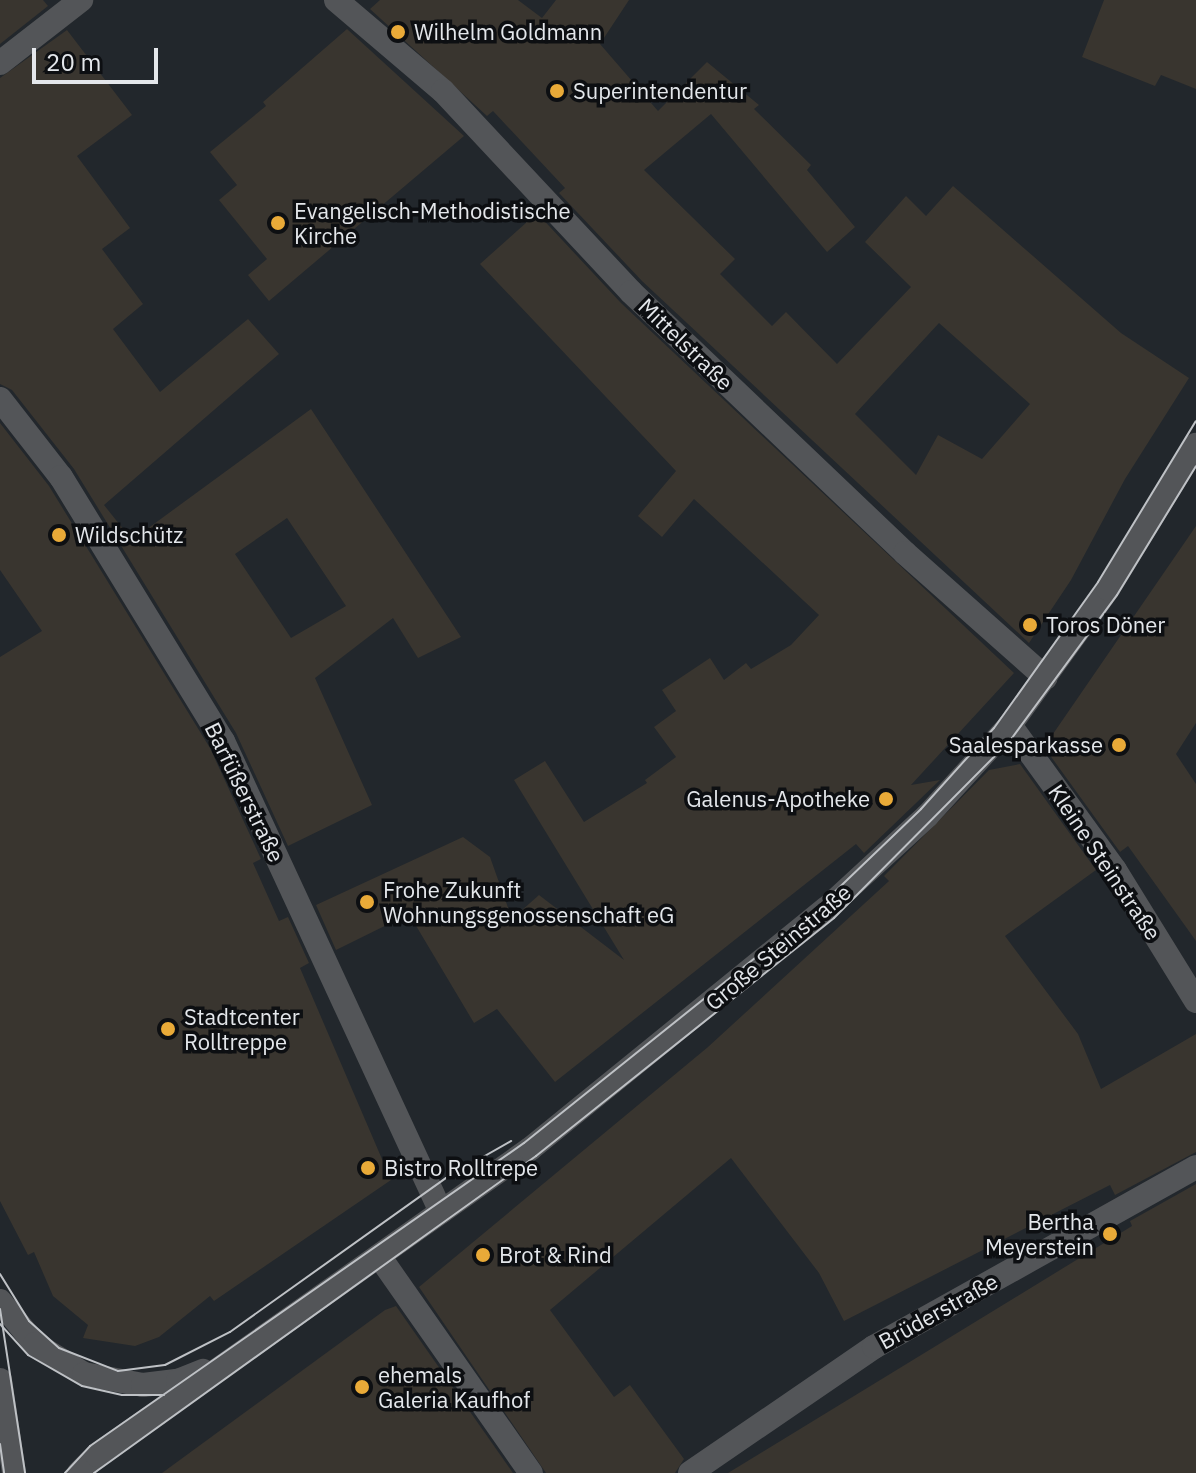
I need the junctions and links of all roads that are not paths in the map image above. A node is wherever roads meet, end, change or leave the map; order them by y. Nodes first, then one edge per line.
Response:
1 (81, 0) edge
2 (336, 0) edge
3 (0, 63) edge
4 (0, 399) edge
5 (1196, 445) edge
6 (1046, 678) junction
7 (1010, 725) junction
8 (1196, 1001) edge
9 (1196, 1167) edge
10 (441, 1212) junction
11 (379, 1256) junction
12 (0, 1301) edge
13 (255, 1345) junction
14 (0, 1380) edge
15 (3, 1422) edge
16 (14, 1473) edge
17 (79, 1473) edge
18 (531, 1473) edge
19 (690, 1473) edge

1 - 3 street
2 - 6 street, Mittelstraße
4 - 10 street, Barfüßerstraße
5 - 6 street, Große Steinstraße
6 - 7 street, Große Steinstraße
7 - 8 street, Kleine Steinstraße
7 - 10 street, Große Steinstraße
9 - 19 street, Brüderstraße
10 - 11 street, Große Steinstraße
11 - 13 street, Große Steinstraße
11 - 18 street
12 - 13 street, Große Steinstraße
13 - 17 street, Große Steinstraße
14 - 15 street
15 - 16 street

